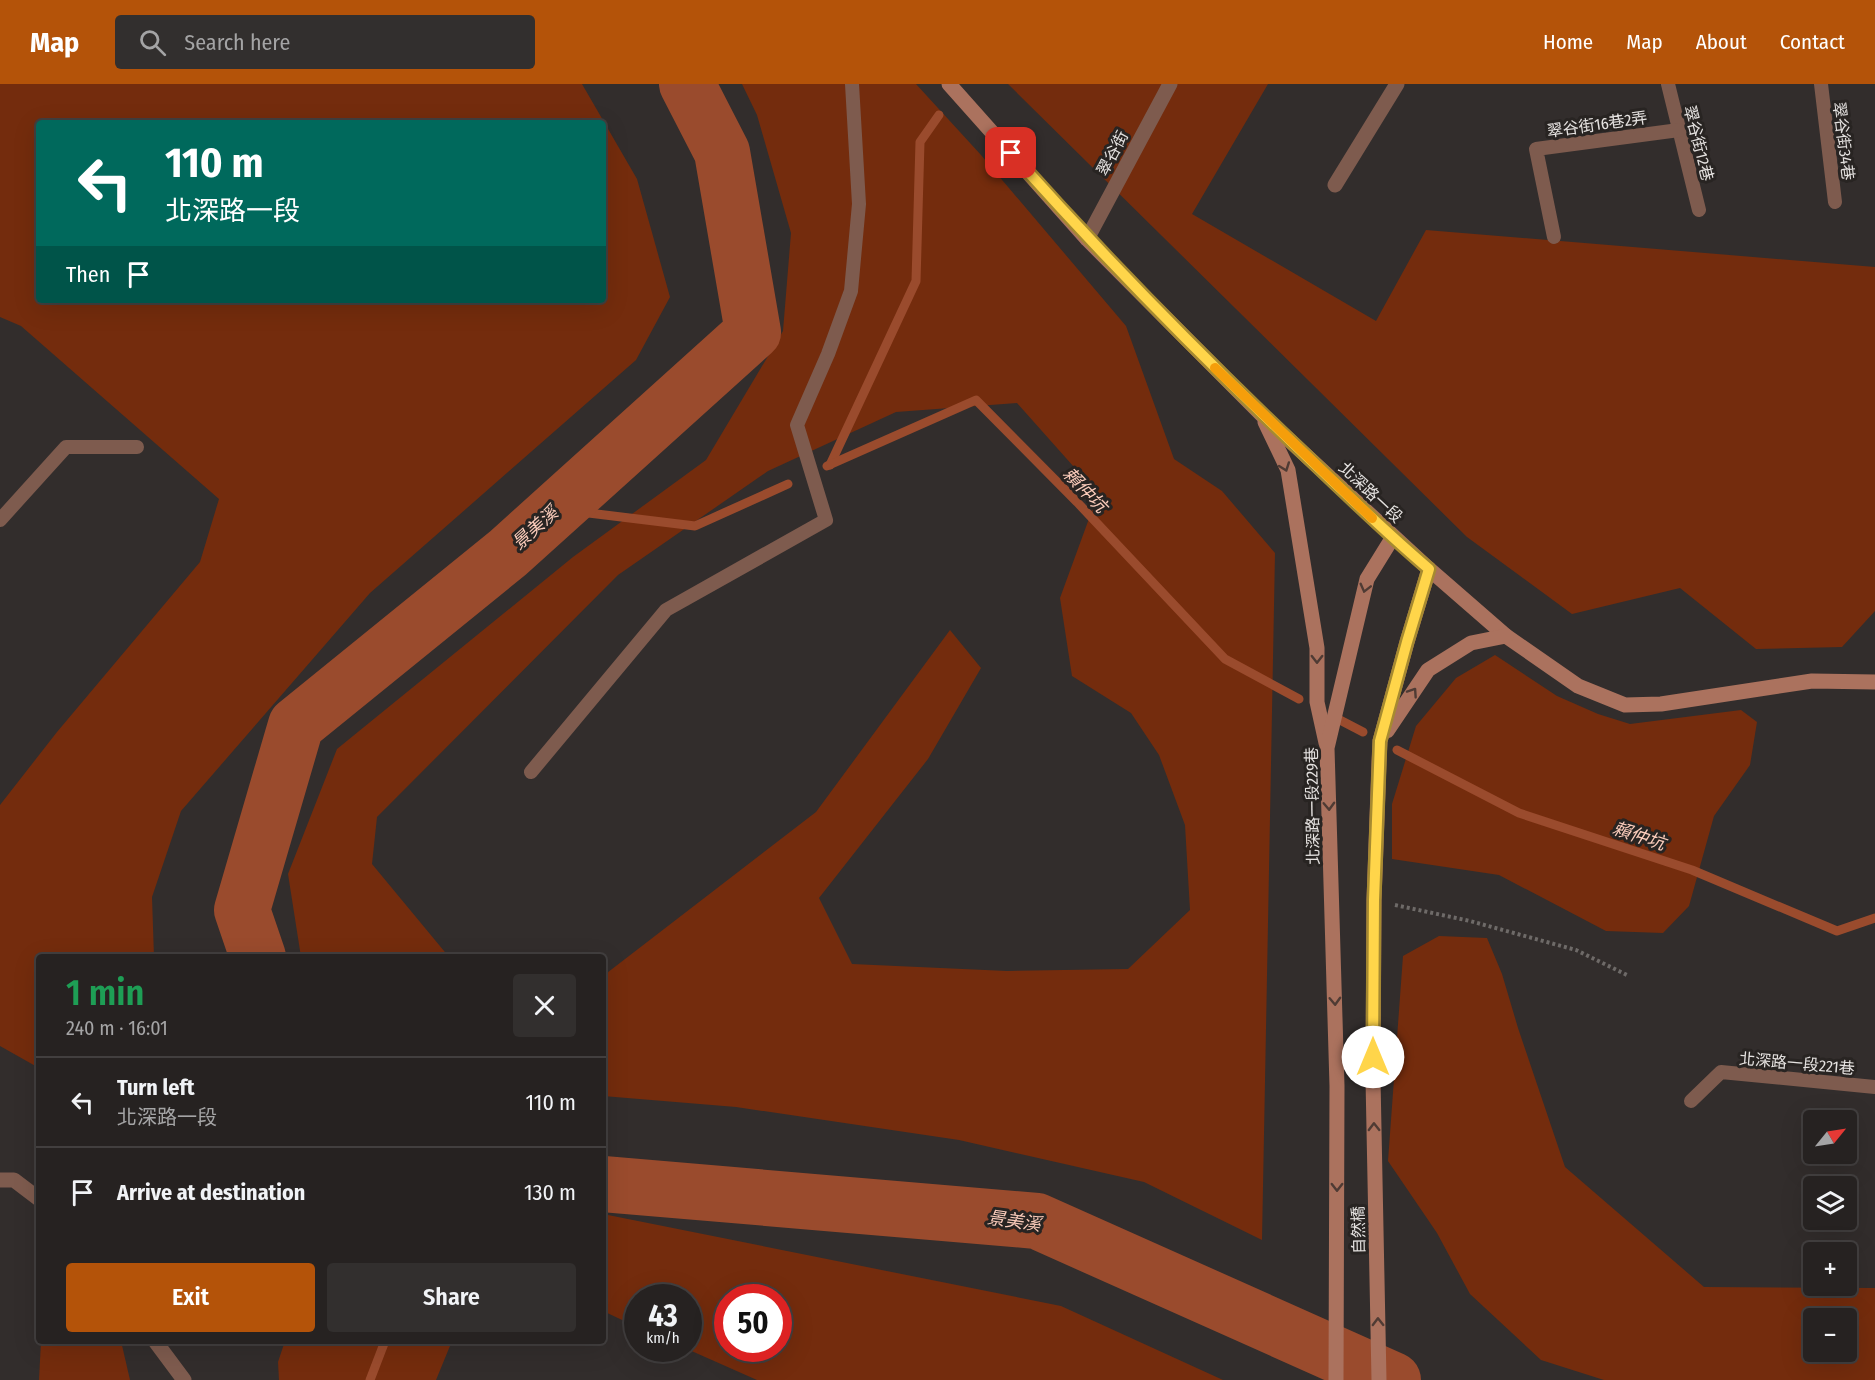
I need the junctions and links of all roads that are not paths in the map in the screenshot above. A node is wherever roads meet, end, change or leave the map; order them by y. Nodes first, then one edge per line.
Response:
1 (852, 84) edge
2 (949, 84) edge
3 (1170, 84) edge
4 (1397, 84) edge
5 (1668, 84) edge
6 (1821, 84) edge
7 (1679, 130) junction
8 (1335, 185) dead end
9 (1835, 202) dead end
10 (1699, 210) dead end
11 (1554, 237) dead end
12 (1087, 238) junction
13 (1262, 414) junction
14 (137, 447) dead end
15 (0, 520) edge
16 (1393, 537) junction
17 (1429, 569) junction
18 (1506, 636) junction
19 (1875, 682) edge
20 (1380, 741) junction
21 (1327, 748) junction
22 (531, 772) dead end
23 (1337, 1086) joint
24 (1875, 1087) edge
25 (1691, 1101) dead end
26 (0, 1180) edge
27 (36, 1197) edge
28 (157, 1344) edge
29 (184, 1380) edge
30 (1336, 1380) edge
31 (1379, 1380) edge

1 - 22 lane
2 - 12 main road, 北深路一段
3 - 12 street, 翠谷街
4 - 8 street
5 - 7 lane, 翠谷街12巷
6 - 9 lane, 翠谷街34巷
7 - 10 lane, 翠谷街12巷
7 - 11 lane, 翠谷街16巷2弄
12 - 13 main road, 北深路一段
13 - 16 main road, 北深路一段
13 -> 21 main road
14 - 15 lane
16 - 17 main road, 北深路一段
16 -> 21 main road, 北深路一段229巷
17 - 18 main road, 北深路一段
17 - 20 main road
18 - 19 main road, 北深路一段
20 -> 18 main road
31 -> 20 main road, 自然橋
21 -> 23 main road, 北深路一段229巷
23 -> 30 main road, 自然橋
24 - 25 lane, 北深路一段221巷
26 - 27 street
28 - 29 street

